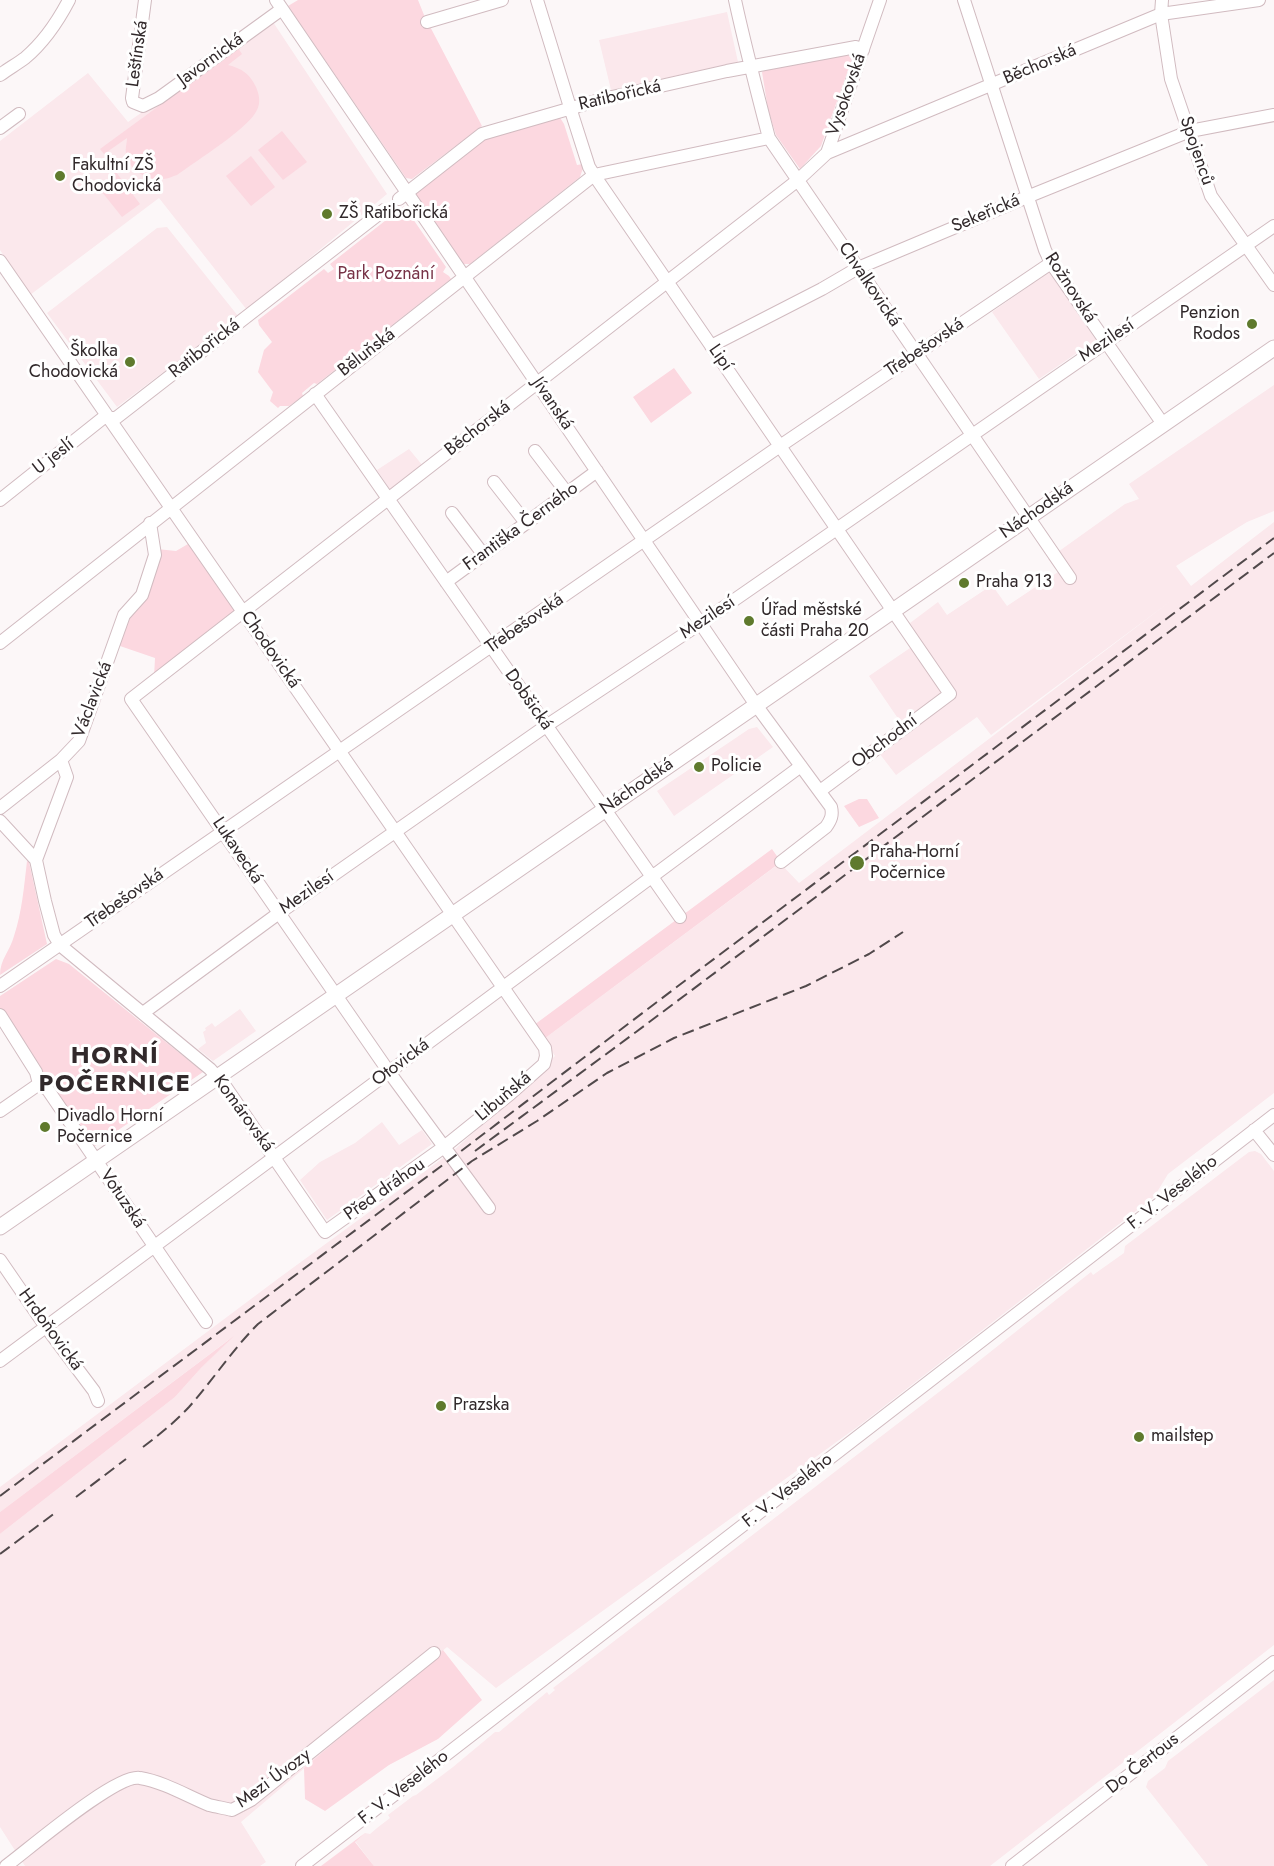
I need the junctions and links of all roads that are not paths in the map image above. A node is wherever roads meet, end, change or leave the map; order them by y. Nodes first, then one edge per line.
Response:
1 (69, 0) edge
2 (145, 0) edge
3 (502, 0) edge
4 (537, 0) edge
5 (735, 0) edge
6 (880, 0) edge
7 (964, 0) edge
8 (1162, 0) edge
9 (1259, 0) edge
10 (279, 4) edge
11 (1161, 14) junction
12 (427, 22) dead end
13 (863, 50) junction
14 (750, 66) junction
15 (0, 75) edge
16 (991, 85) junction
17 (137, 105) joint
18 (570, 108) junction
19 (19, 114) dead end
20 (1274, 115) edge
21 (0, 129) edge
22 (1190, 131) junction
23 (769, 138) junction
24 (827, 153) junction
25 (594, 175) junction
26 (798, 180) junction
27 (403, 196) junction
28 (1027, 197) junction
29 (384, 210) dead end
30 (1274, 226) edge
31 (1246, 246) junction
32 (0, 261) edge
33 (1051, 263) junction
34 (858, 268) junction
35 (465, 276) junction
36 (668, 282) junction
37 (1274, 285) edge
38 (1106, 342) junction
39 (711, 346) junction
40 (1274, 348) edge
41 (916, 354) junction
42 (537, 383) junction
43 (315, 394) junction
44 (109, 418) junction
45 (1163, 424) junction
46 (972, 435) junction
47 (780, 446) junction
48 (535, 451) dead end
49 (597, 471) junction
50 (494, 482) dead end
51 (567, 493) junction
52 (387, 499) junction
53 (0, 500) edge
54 (171, 507) junction
55 (452, 513) dead end
56 (1028, 518) junction
57 (150, 523) junction
58 (526, 524) junction
59 (837, 529) junction
60 (644, 540) junction
61 (483, 554) junction
62 (1070, 578) dead end
63 (446, 582) junction
64 (243, 611) junction
65 (893, 611) junction
66 (701, 623) junction
67 (0, 643) edge
68 (491, 647) junction
69 (950, 694) joint
70 (756, 705) junction
71 (546, 726) junction
72 (340, 751) junction
73 (62, 760) junction
74 (801, 766) junction
75 (820, 791) junction
76 (0, 808) edge
77 (605, 809) junction
78 (0, 821) edge
79 (223, 831) junction
80 (396, 831) junction
81 (36, 860) junction
82 (781, 862) dead end
83 (652, 877) junction
84 (279, 913) junction
85 (453, 914) junction
86 (680, 917) dead end
87 (60, 945) junction
88 (0, 986) edge
89 (503, 987) junction
90 (336, 995) junction
91 (143, 1013) junction
92 (0, 1015) edge
93 (540, 1040) joint
94 (389, 1072) junction
95 (217, 1077) junction
96 (39, 1084) junction
97 (0, 1111) edge
98 (1274, 1115) edge
99 (1254, 1130) junction
100 (444, 1147) junction
101 (1274, 1155) edge
102 (274, 1157) junction
103 (96, 1161) junction
104 (489, 1208) dead end
105 (0, 1227) edge
106 (325, 1232) joint
107 (154, 1246) junction
108 (0, 1260) edge
109 (207, 1322) dead end
110 (46, 1327) junction
111 (0, 1361) edge
112 (98, 1401) dead end
113 (434, 1653) dead end
114 (1274, 1662) edge
115 (3, 1865) edge
116 (302, 1866) edge
117 (1012, 1866) edge

1 - 15 street
2 - 17 street, Leštínská
3 - 12 street
4 - 18 street, Lipí
5 - 14 street, Chvalkovická
6 - 13 street, Vysokovská
7 - 16 street, Rožnovská
8 - 11 street, Spojenců
9 - 11 street, Běchorská
10 - 17 street, Javornická
10 - 27 street, Jívanská
11 - 16 street, Běchorská
11 - 22 street, Spojenců
13 - 14 street, Ratibořická
13 - 24 street, Vysokovská
14 - 18 street, Ratibořická
14 - 23 street, Chvalkovická
16 - 24 street, Běchorská
16 - 28 street, Rožnovská
18 - 25 street, Lipí
18 - 27 street, Ratibořická
19 - 21 street
20 - 22 street, Sekeřická
22 - 28 street, Sekeřická
22 - 31 street, Spojenců
23 - 25 street, Běluňská
23 - 26 street, Chvalkovická
24 - 26 street, Vysokovská
25 - 35 street, Běluňská
25 - 36 street, Lipí
26 - 34 street, Chvalkovická
26 - 36 street, Běchorská
27 - 35 street, Jívanská
28 - 33 street, Rožnovská
28 - 34 street, Sekeřická
29 - 44 street, Ratibořická
30 - 31 street, Mezilesí
31 - 37 street, Spojenců
31 - 38 street, Mezilesí
32 - 44 street, Chodovická
33 - 38 street, Rožnovská
33 - 41 street, Třebešovská
34 - 39 street, Sekeřická
34 - 41 street, Chvalkovická
35 - 42 street, Jívanská
35 - 43 street, Běluňská
36 - 39 street, Lipí
36 - 42 street, Běchorská
38 - 45 street, Rožnovská
38 - 46 street, Mezilesí
39 - 47 street, Lipí
40 - 45 main road, Náchodská
41 - 46 street, Chvalkovická
41 - 47 street, Třebešovská
42 - 49 street, Jívanská
42 - 52 street, Běchorská
43 - 52 street, Dobšická
43 - 54 street, Běluňská
44 - 53 street, U jeslí
44 - 54 street, Chodovická
45 - 56 main road, Náchodská
46 - 56 street, Chvalkovická
46 - 59 street, Mezilesí
47 - 59 street, Lipí
47 - 60 street, Třebešovská
48 - 51 street
49 - 51 street, Františka Černého
49 - 60 street, Jívanská
50 - 58 street
51 - 58 street, Františka Černého
52 - 63 street, Dobšická
52 - 64 street, Běchorská
54 - 57 street, Běluňská
54 - 64 street, Chodovická
55 - 61 street
56 - 62 street, Chvalkovická
56 - 65 main road, Náchodská
57 - 67 street, Běluňská
57 - 73 street, Václavická
58 - 61 street, Františka Černého
59 - 65 street, Lipí
59 - 66 street, Mezilesí
60 - 66 street, Jívanská
60 - 68 street, Třebešovská
61 - 63 street, Františka Černého
63 - 68 street, Dobšická
64 - 72 street, Chodovická
64 - 79 street, Lukavecká
65 - 69 street, Lipí
65 - 70 main road, Náchodská
66 - 70 street, Jívanská
66 - 71 street, Mezilesí
68 - 71 street, Dobšická
68 - 72 street, Třebešovská
69 - 75 street, Obchodní
70 - 74 street, Jívanská
70 - 77 main road, Náchodská
71 - 77 street, Dobšická
71 - 80 street, Mezilesí
72 - 79 street, Třebešovská
72 - 80 street, Chodovická
73 - 76 street
73 - 81 street
74 - 75 street, Jívanská
74 - 83 street, Otovická
75 - 82 street, Jívanská
77 - 83 street, Dobšická
77 - 85 main road, Náchodská
78 - 81 street
79 - 84 street, Lukavecká
79 - 87 street, Třebešovská
80 - 84 street, Mezilesí
80 - 85 street, Chodovická
81 - 87 street
83 - 86 street, Dobšická
83 - 89 street, Otovická
84 - 90 street, Lukavecká
84 - 91 street, Mezilesí
85 - 89 street, Chodovická
85 - 90 main road, Náchodská
87 - 88 street, Třebešovská
87 - 91 street, Komárovská
89 - 93 street, Chodovická
89 - 94 street, Otovická
90 - 94 street, Lukavecká
90 - 95 main road, Náchodská
91 - 95 street, Komárovská
92 - 96 street, Votuzská
93 - 100 street, Libuňská
94 - 100 street, Lukavecká
94 - 102 street, Otovická
95 - 102 street, Komárovská
95 - 103 main road, Náchodská
96 - 97 street
96 - 103 street, Votuzská
98 - 99 street, F. V. Veselého
99 - 101 street
99 - 116 street, F. V. Veselého
100 - 104 street, Lukavecká
100 - 106 street, Před dráhou
102 - 106 street, Komárovská
102 - 107 street, Otovická
103 - 105 main road, Náchodská
103 - 107 street, Votuzská
107 - 109 street, Votuzská
107 - 110 street, Otovická
108 - 110 street, Hrdoňovická
110 - 111 street, Otovická
110 - 112 street, Hrdoňovická
113 - 115 street, Mezi Úvozy
114 - 117 street, Do Čertous

